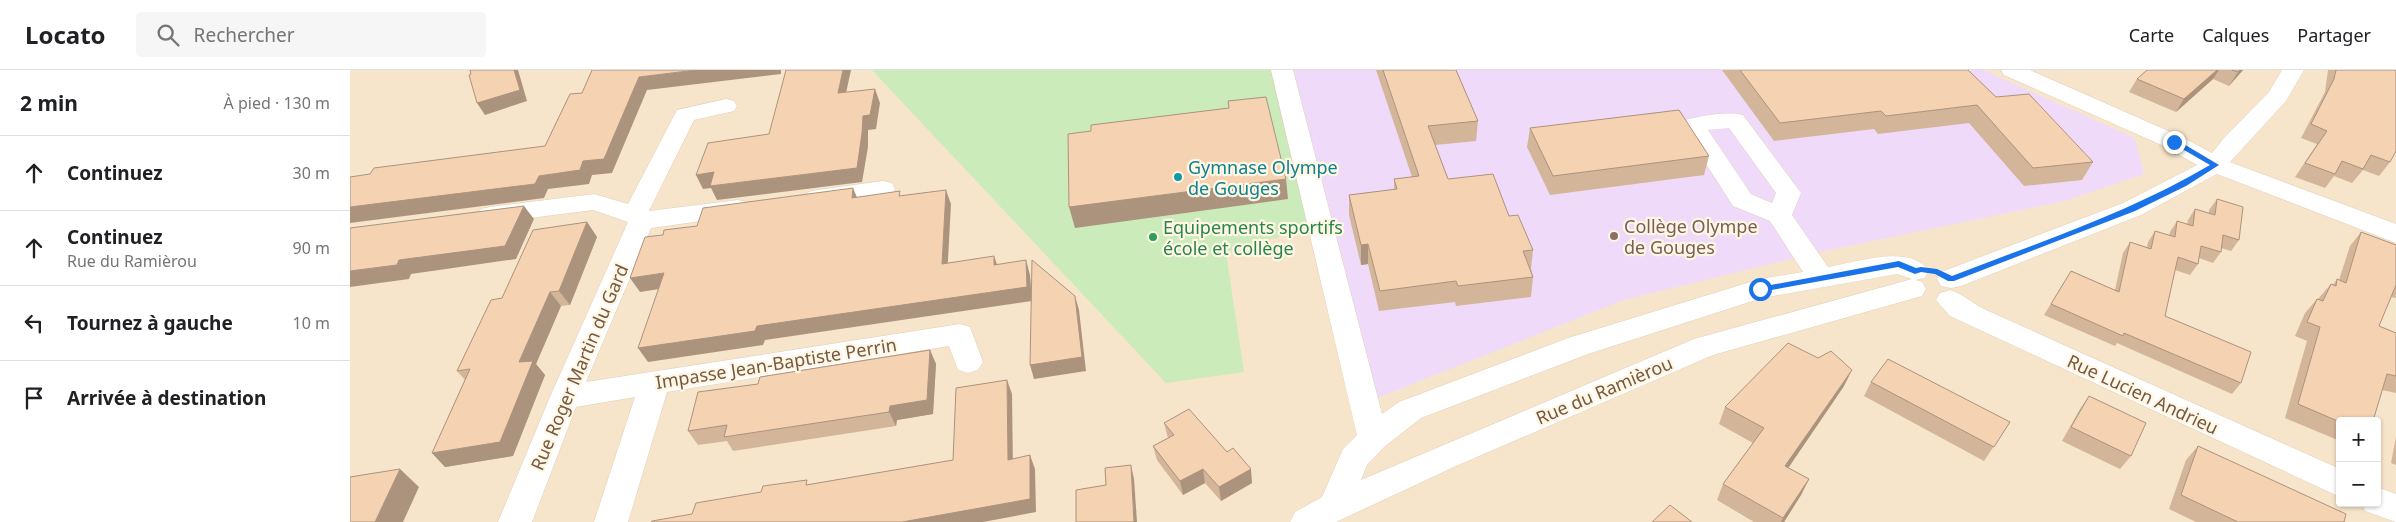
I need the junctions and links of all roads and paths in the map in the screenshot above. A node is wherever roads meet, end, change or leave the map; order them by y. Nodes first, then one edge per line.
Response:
1 (1282, 70) edge
2 (2012, 70) edge
3 (2293, 70) edge
4 (726, 106) dead end
5 (2215, 165) junction
6 (883, 189) dead end
7 (796, 201) edge
8 (757, 206) edge
9 (1779, 215) dead end
10 (467, 218) edge
11 (638, 218) junction
12 (2396, 234) edge
13 (1820, 278) junction
14 (1914, 280) junction
15 (1951, 290) junction
16 (968, 362) dead end
17 (655, 382) junction
18 (565, 397) junction
19 (1373, 438) junction
20 (2336, 482) edge
21 (2381, 503) edge
22 (1335, 506) junction
23 (2396, 510) edge
24 (515, 522) edge
25 (611, 522) edge
26 (1307, 522) edge

1 - 19 street
2 - 5 street
3 - 5 street
4 - 11 street, Rue Roger Martin du Gard
5 - 12 street
5 - 15 street
6 - 7 street
8 - 11 street
9 - 13 street
10 - 11 street
11 - 18 street, Rue Roger Martin du Gard
13 - 14 street
13 - 19 street
14 - 15 street
14 - 22 street, Rue du Ramièrou
15 - 20 street, Rue Lucien Andrieu
16 - 17 street, Impasse Jean-Baptiste Perrin
17 - 18 street, Impasse Jean-Baptiste Perrin
17 - 25 street
18 - 24 street, Rue Roger Martin du Gard
19 - 22 street
21 - 23 street
22 - 26 street, Rue du Ramièrou

